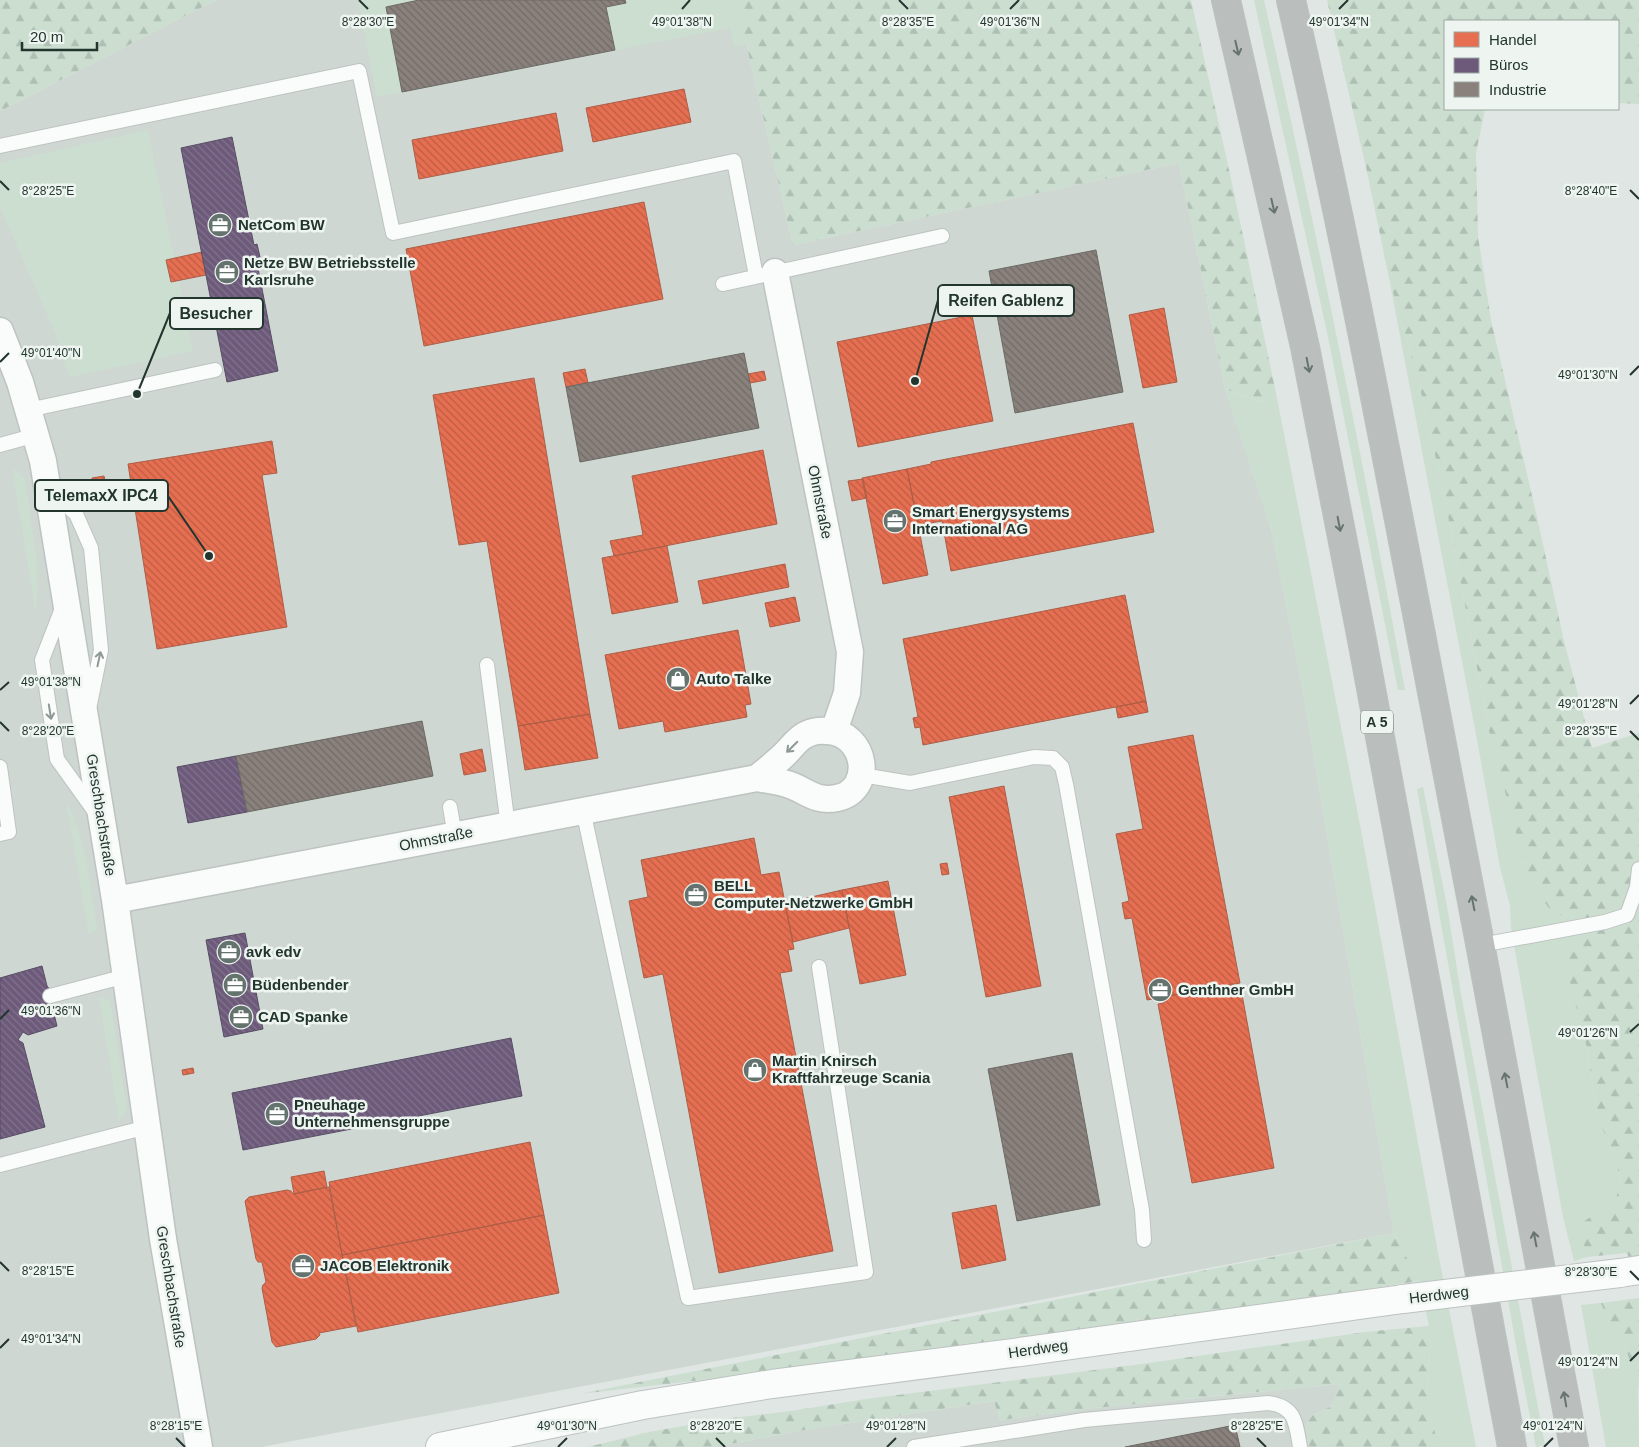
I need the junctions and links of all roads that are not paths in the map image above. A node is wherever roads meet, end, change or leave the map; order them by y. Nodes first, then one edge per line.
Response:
1 (1226, 0) edge
2 (1291, 0) edge
3 (0, 146) edge
4 (942, 236) dead end
5 (766, 274) junction
6 (723, 284) dead end
7 (0, 331) edge
8 (215, 370) dead end
9 (28, 410) junction
10 (36, 435) junction
11 (0, 445) edge
12 (47, 489) junction
13 (66, 598) junction
14 (487, 665) dead end
15 (86, 724) junction
16 (834, 731) junction
17 (0, 767) edge
18 (862, 775) junction
19 (757, 778) junction
20 (450, 807) dead end
21 (583, 810) junction
22 (102, 821) junction
23 (508, 826) junction
24 (0, 834) edge
25 (455, 836) junction
26 (1639, 869) edge
27 (115, 900) junction
28 (1481, 945) junction
29 (819, 967) dead end
30 (126, 976) junction
31 (50, 996) dead end
32 (146, 1127) junction
33 (0, 1165) edge
34 (1144, 1240) dead end
35 (1630, 1272) edge
36 (199, 1447) edge
37 (440, 1447) edge
38 (914, 1447) edge
39 (1300, 1447) edge
40 (1512, 1447) edge
41 (1574, 1447) edge

1 -> 40 highway, A 5
28 -> 2 highway
3 - 5 lane
4 - 5 lane
5 - 6 lane
5 - 16 street, Ohmstraße
7 - 9 street, Greschbachstraße
8 - 9 lane
9 - 10 street, Greschbachstraße
10 - 11 lane
10 - 12 street, Greschbachstraße
12 - 13 street, Greschbachstraße
15 -> 12 lane
13 - 15 street, Greschbachstraße
13 -> 22 lane
14 - 23 lane
15 - 22 street, Greschbachstraße
16 - 18 street
16 -> 19 street
17 - 24 lane
18 - 19 street, Ohmstraße
18 - 34 lane
19 - 21 street, Ohmstraße
20 - 25 lane
21 - 23 street, Ohmstraße
21 - 29 lane
22 - 27 street, Greschbachstraße
23 - 25 street, Ohmstraße
25 - 27 street, Ohmstraße
26 - 28 lane
27 - 30 street, Greschbachstraße
41 -> 28 highway
30 - 31 lane
30 - 32 street, Greschbachstraße
32 - 33 lane
32 - 36 street, Greschbachstraße
35 - 37 main road, Herdweg, bridge
38 - 39 lane

